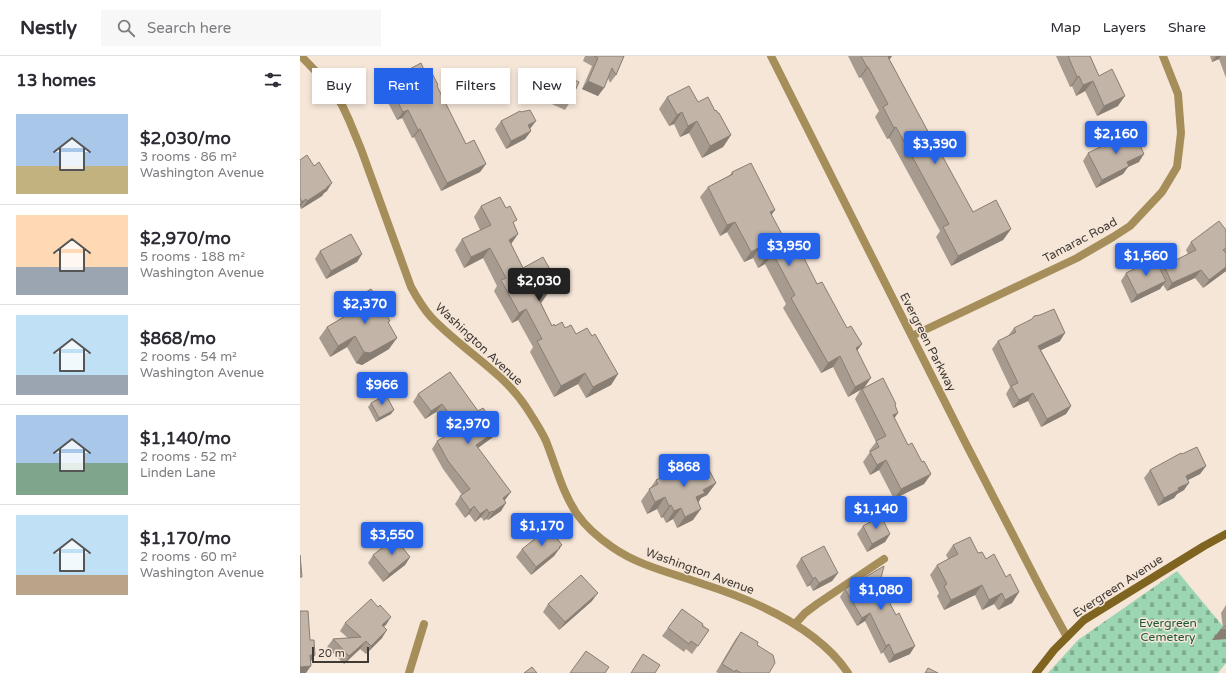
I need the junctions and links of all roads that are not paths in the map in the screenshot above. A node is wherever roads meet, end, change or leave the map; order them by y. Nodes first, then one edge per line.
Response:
1 (301, 56) edge
2 (771, 56) edge
3 (1163, 56) edge
4 (912, 336) junction
5 (1226, 534) edge
6 (884, 559) dead end
7 (424, 624) dead end
8 (795, 624) junction
9 (1067, 637) junction
10 (409, 673) edge
11 (848, 673) edge
12 (1036, 673) edge

1 - 8 street, Washington Avenue
2 - 4 street, Evergreen Parkway
3 - 4 street, Tamarac Road
4 - 9 street, Evergreen Parkway
5 - 9 main road, Evergreen Avenue
6 - 8 street
7 - 10 street
8 - 11 street, Washington Avenue
9 - 12 main road, Evergreen Avenue

